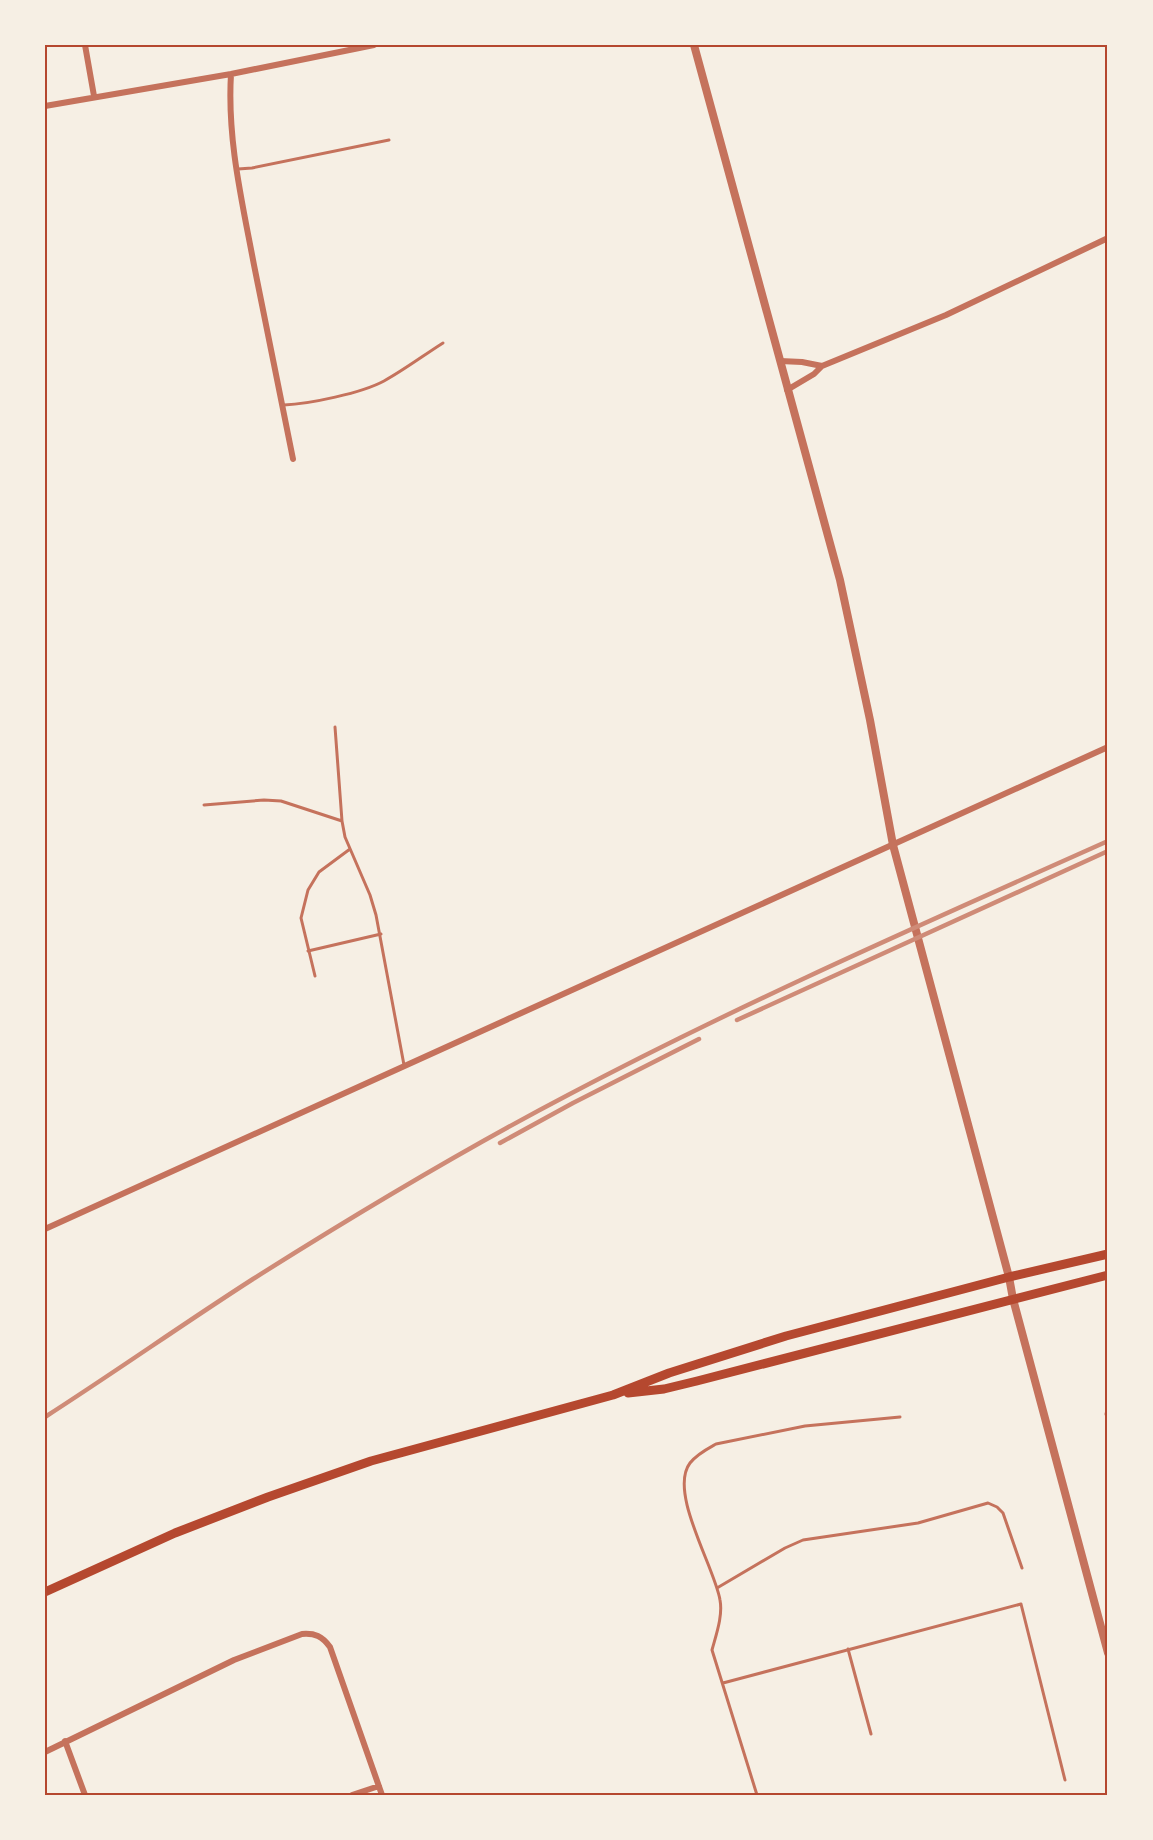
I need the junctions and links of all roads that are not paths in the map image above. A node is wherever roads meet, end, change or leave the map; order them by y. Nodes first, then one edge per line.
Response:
1 (85, 45) edge
2 (374, 45) edge
3 (694, 45) edge
4 (231, 74) junction
5 (94, 96) junction
6 (45, 106) edge
7 (389, 140) dead end
8 (236, 169) junction
9 (1108, 238) edge
10 (443, 343) dead end
11 (780, 362) junction
12 (822, 366) junction
13 (787, 390) junction
14 (282, 405) junction
15 (293, 459) dead end
16 (335, 727) dead end
17 (1108, 747) edge
18 (204, 805) dead end
19 (342, 821) junction
20 (893, 845) junction
21 (350, 849) junction
22 (381, 934) junction
23 (308, 951) junction
24 (315, 976) dead end
25 (404, 1066) junction
26 (45, 1229) edge
27 (1108, 1254) edge
28 (1108, 1275) edge
29 (1009, 1277) junction
30 (1013, 1299) junction
31 (614, 1395) junction
32 (1108, 1406) edge
33 (900, 1417) dead end
34 (1108, 1420) edge
35 (1023, 1568) dead end
36 (716, 1588) junction
37 (45, 1592) edge
38 (848, 1649) junction
39 (1108, 1653) edge
40 (723, 1683) junction
41 (871, 1734) dead end
42 (65, 1741) junction
43 (45, 1752) edge
44 (1065, 1780) dead end
45 (379, 1786) junction
46 (85, 1795) edge
47 (352, 1795) edge
48 (382, 1795) edge
49 (757, 1795) edge

1 - 5 street
2 - 4 street
3 - 11 street
4 - 5 street
4 - 8 street
5 - 6 street
7 - 8 lane
8 - 14 street
9 - 12 street
10 - 14 lane
11 - 12 street
11 - 13 street
12 - 13 street
13 - 20 street
14 - 15 street
16 - 19 lane
17 - 20 street
18 - 19 lane
19 - 21 lane
20 - 25 street
20 - 29 street
21 - 22 lane
21 - 23 lane
22 - 23 lane
22 - 25 lane
23 - 24 lane
25 - 26 street
27 - 29 main road
28 - 30 main road
29 - 30 street
29 - 31 main road
30 - 31 main road
30 - 39 street
31 - 37 main road
32 - 34 lane
33 - 36 lane
35 - 36 lane
36 - 40 lane
38 - 40 lane
38 - 41 lane
38 - 44 lane
40 - 49 lane
42 - 43 street
42 - 45 street
42 - 46 street
45 - 47 street
45 - 48 street

